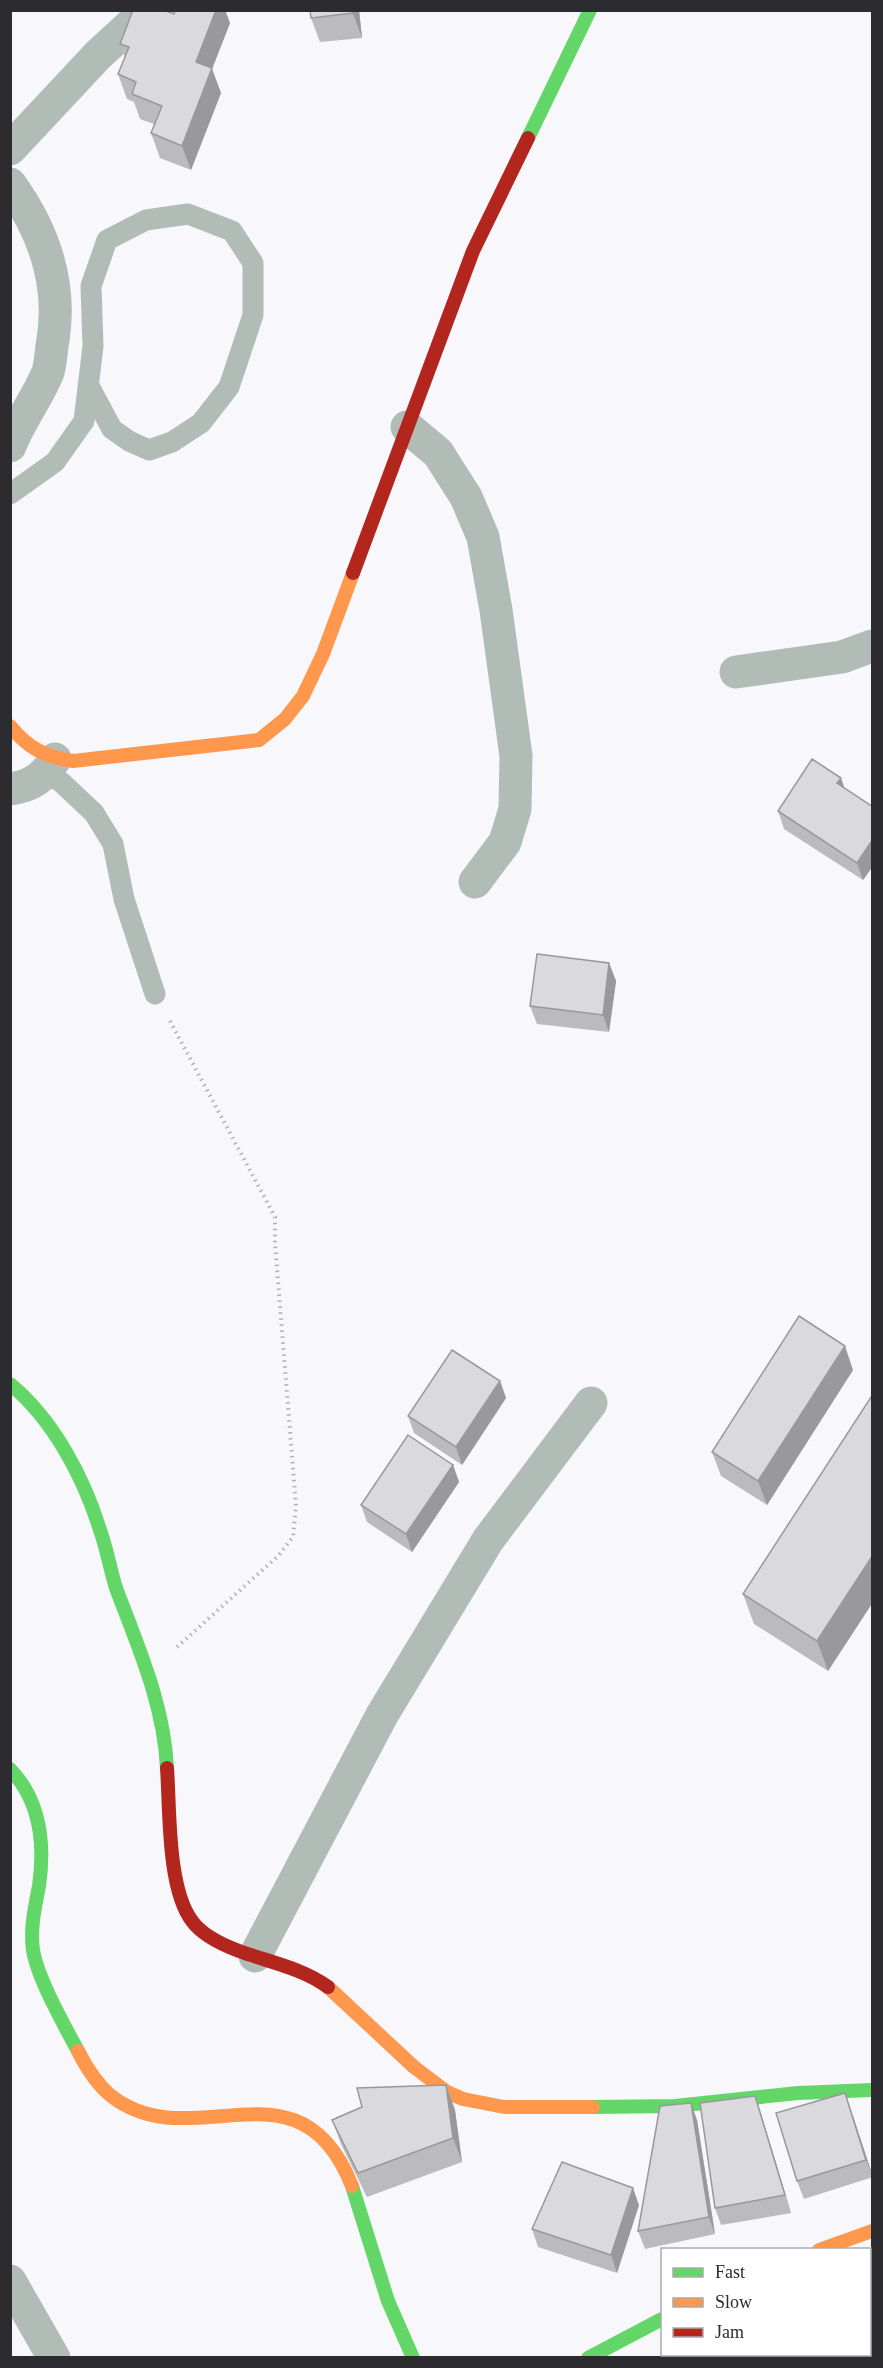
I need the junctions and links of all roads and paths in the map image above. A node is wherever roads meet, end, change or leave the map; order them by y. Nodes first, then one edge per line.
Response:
1 (147, 10) edge
2 (569, 10) edge
3 (586, 19) edge
4 (10, 149) edge
5 (10, 184) edge
6 (89, 387) junction
7 (407, 427) junction
8 (10, 446) edge
9 (10, 494) edge
10 (873, 646) edge
11 (736, 672) dead end
12 (10, 726) edge
13 (51, 767) junction
14 (10, 789) edge
15 (475, 882) dead end
16 (155, 994) joint
17 (10, 1384) edge
18 (591, 1403) dead end
19 (149, 1672) junction
20 (10, 1769) edge
21 (255, 1956) junction
22 (873, 2090) edge
23 (864, 2238) edge
24 (826, 2248) edge
25 (10, 2282) edge
26 (661, 2320) edge
27 (54, 2358) edge
28 (413, 2358) edge
29 (588, 2358) edge

1 - 4 street
2 - 3 lane
3 - 7 street
5 - 8 street
6 - 6 lane
6 - 9 lane
7 - 13 street
7 - 15 street
10 - 11 street
12 - 13 street
13 - 14 street
13 - 16 lane
16 - 19 path
17 - 19 street
18 - 21 street
19 - 21 street
20 - 28 street
21 - 22 street
23 - 24 street
25 - 27 street
26 - 29 street

